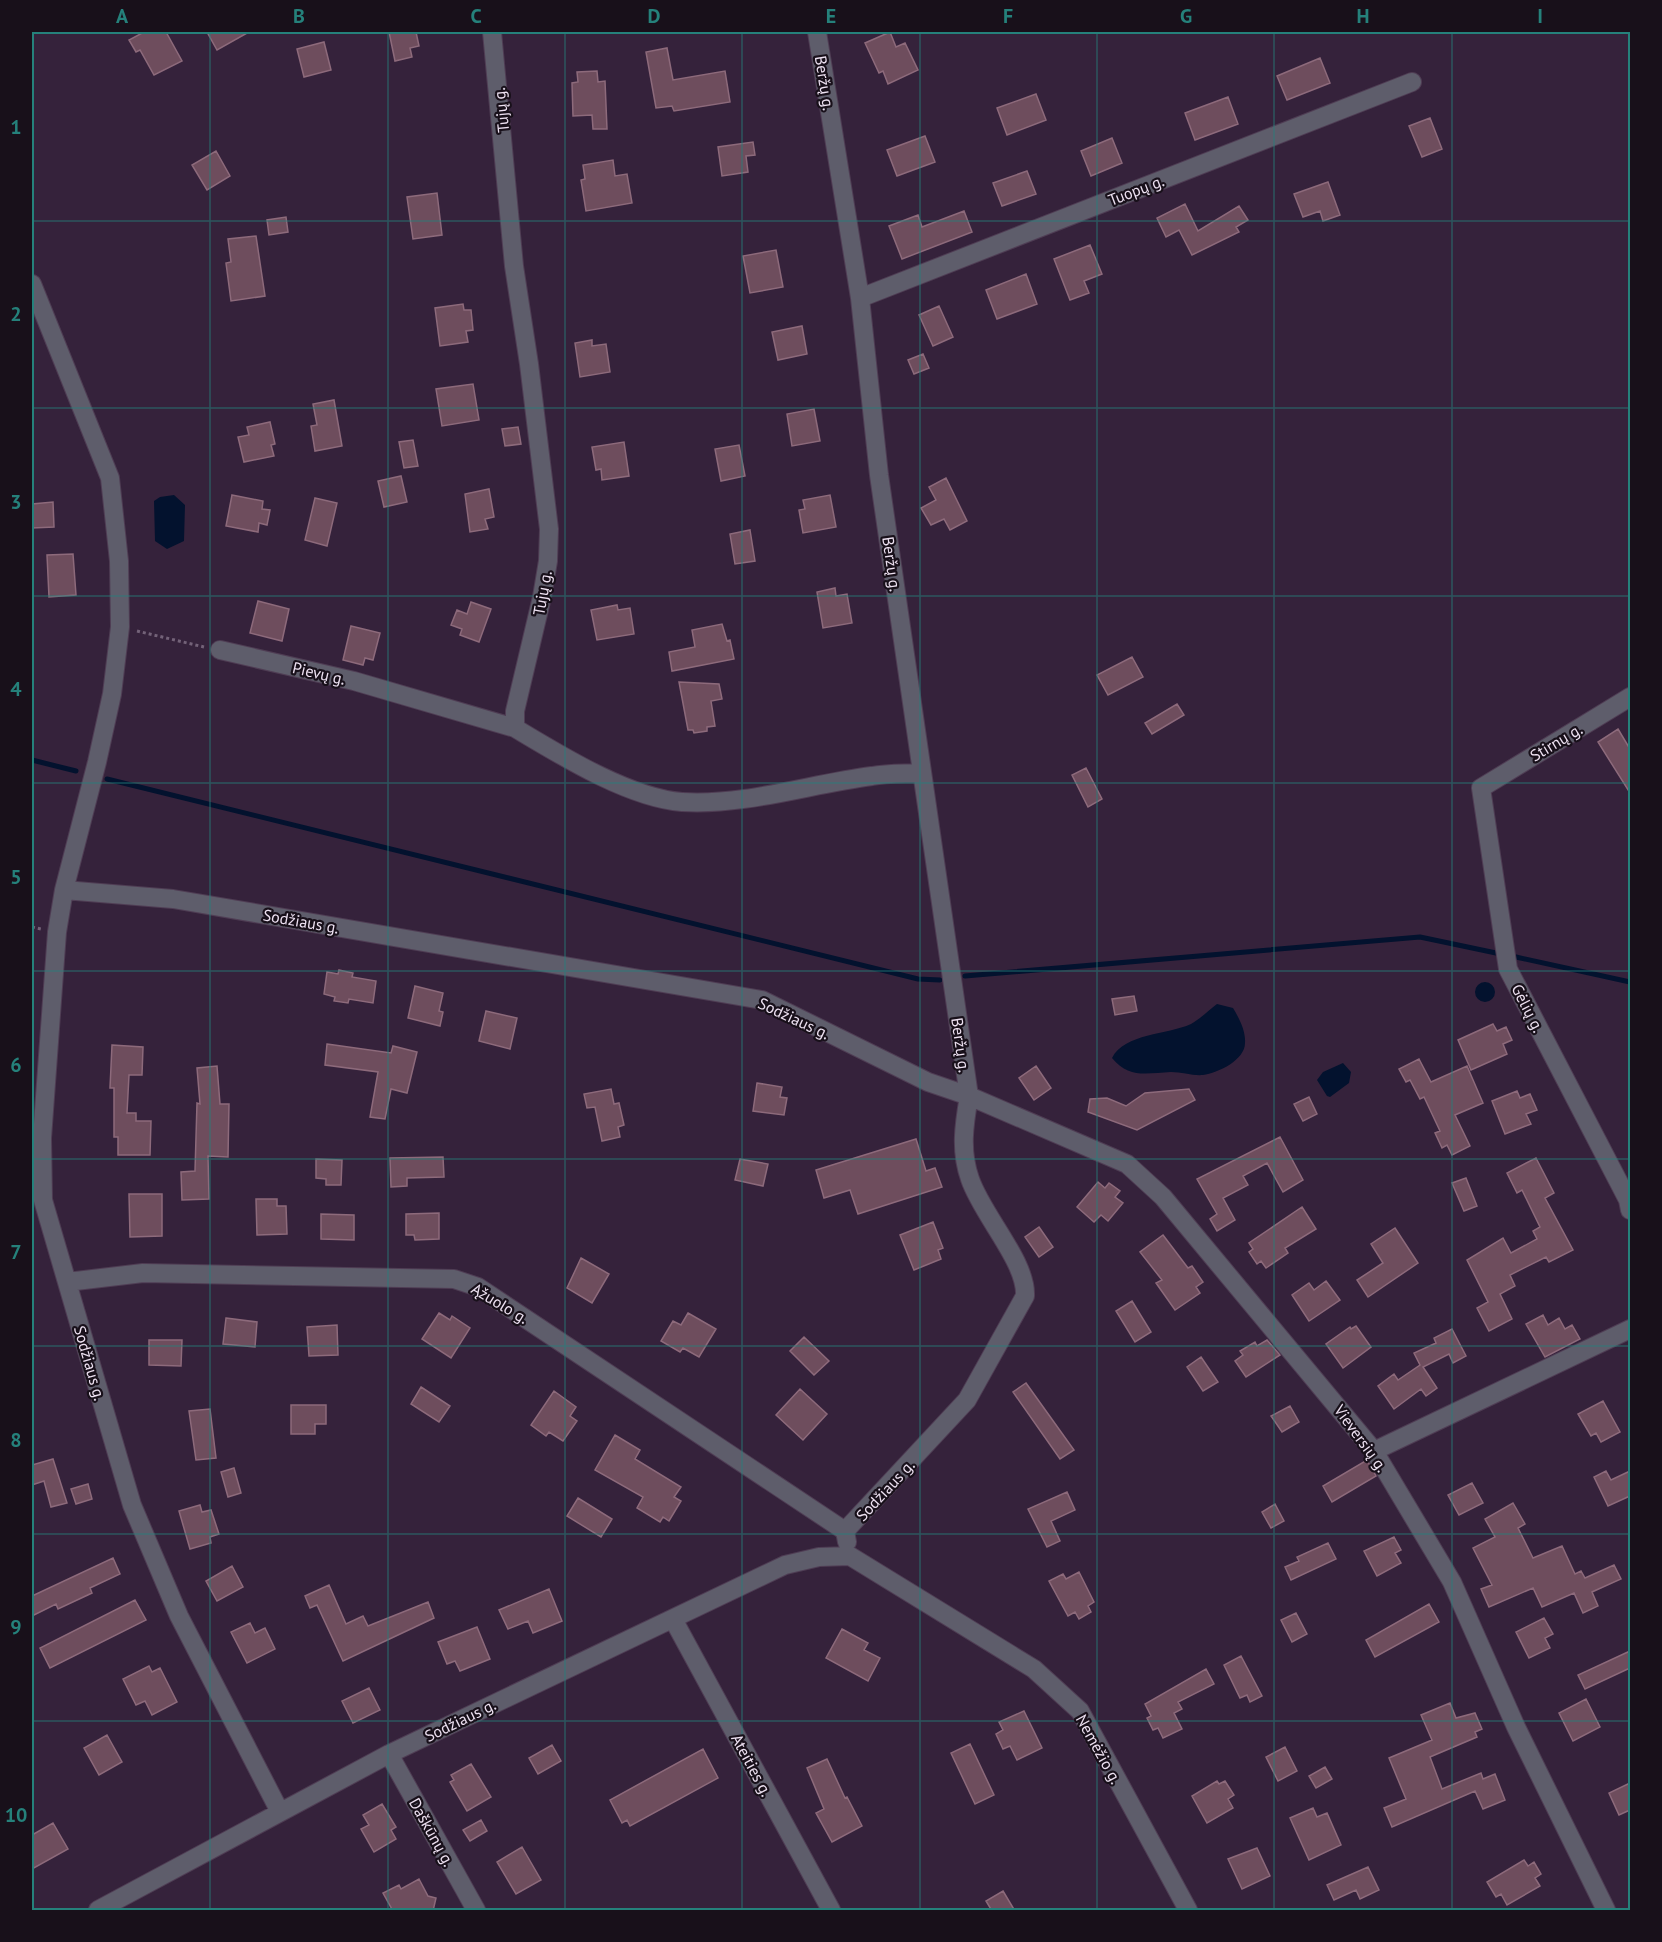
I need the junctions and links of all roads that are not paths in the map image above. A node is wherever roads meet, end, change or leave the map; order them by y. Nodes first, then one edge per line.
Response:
1 (492, 32) edge
2 (817, 32) edge
3 (1412, 82) dead end
4 (32, 284) edge
5 (860, 298) junction
6 (220, 650) road end
7 (1630, 696) edge
8 (515, 728) junction
9 (922, 772) junction
10 (1481, 788) joint
11 (64, 890) junction
12 (969, 1096) junction
13 (1630, 1210) edge
14 (67, 1282) junction
15 (1630, 1329) edge
16 (1374, 1451) junction
17 (846, 1531) junction
18 (850, 1556) junction
19 (673, 1619) junction
20 (389, 1754) junction
21 (280, 1812) junction
22 (117, 1906) edge
23 (98, 1911) edge
24 (476, 1911) edge
25 (831, 1911) edge
26 (1188, 1911) edge
27 (1606, 1911) edge

1 - 8 street, Tujų g.
2 - 5 street, Beržų g.
3 - 5 street, Tuopų g.
4 - 11 street
5 - 9 street, Beržų g.
6 - 8 street, Pievų g.
7 - 10 street, Stirnų g.
8 - 9 street
9 - 12 street, Beržų g.
10 - 13 street, Gėlių g.
11 - 12 street, Sodžiaus g.
11 - 14 street, Sodžiaus g.
12 - 16 street, Vieversių g.
12 - 17 street, Sodžiaus g.
14 - 17 street, Ąžuolo g.
14 - 21 street, Sodžiaus g.
15 - 16 street
16 - 27 street, Vieversių g.
17 - 18 street
18 - 19 street, Sodžiaus g.
18 - 26 street, Nemėžio g.
19 - 20 street, Sodžiaus g.
19 - 25 street, Ateities g.
20 - 21 street, Sodžiaus g.
20 - 24 street, Daškūnų g.
21 - 22 street, Sodžiaus g.
22 - 23 street, Sodžiaus g.

